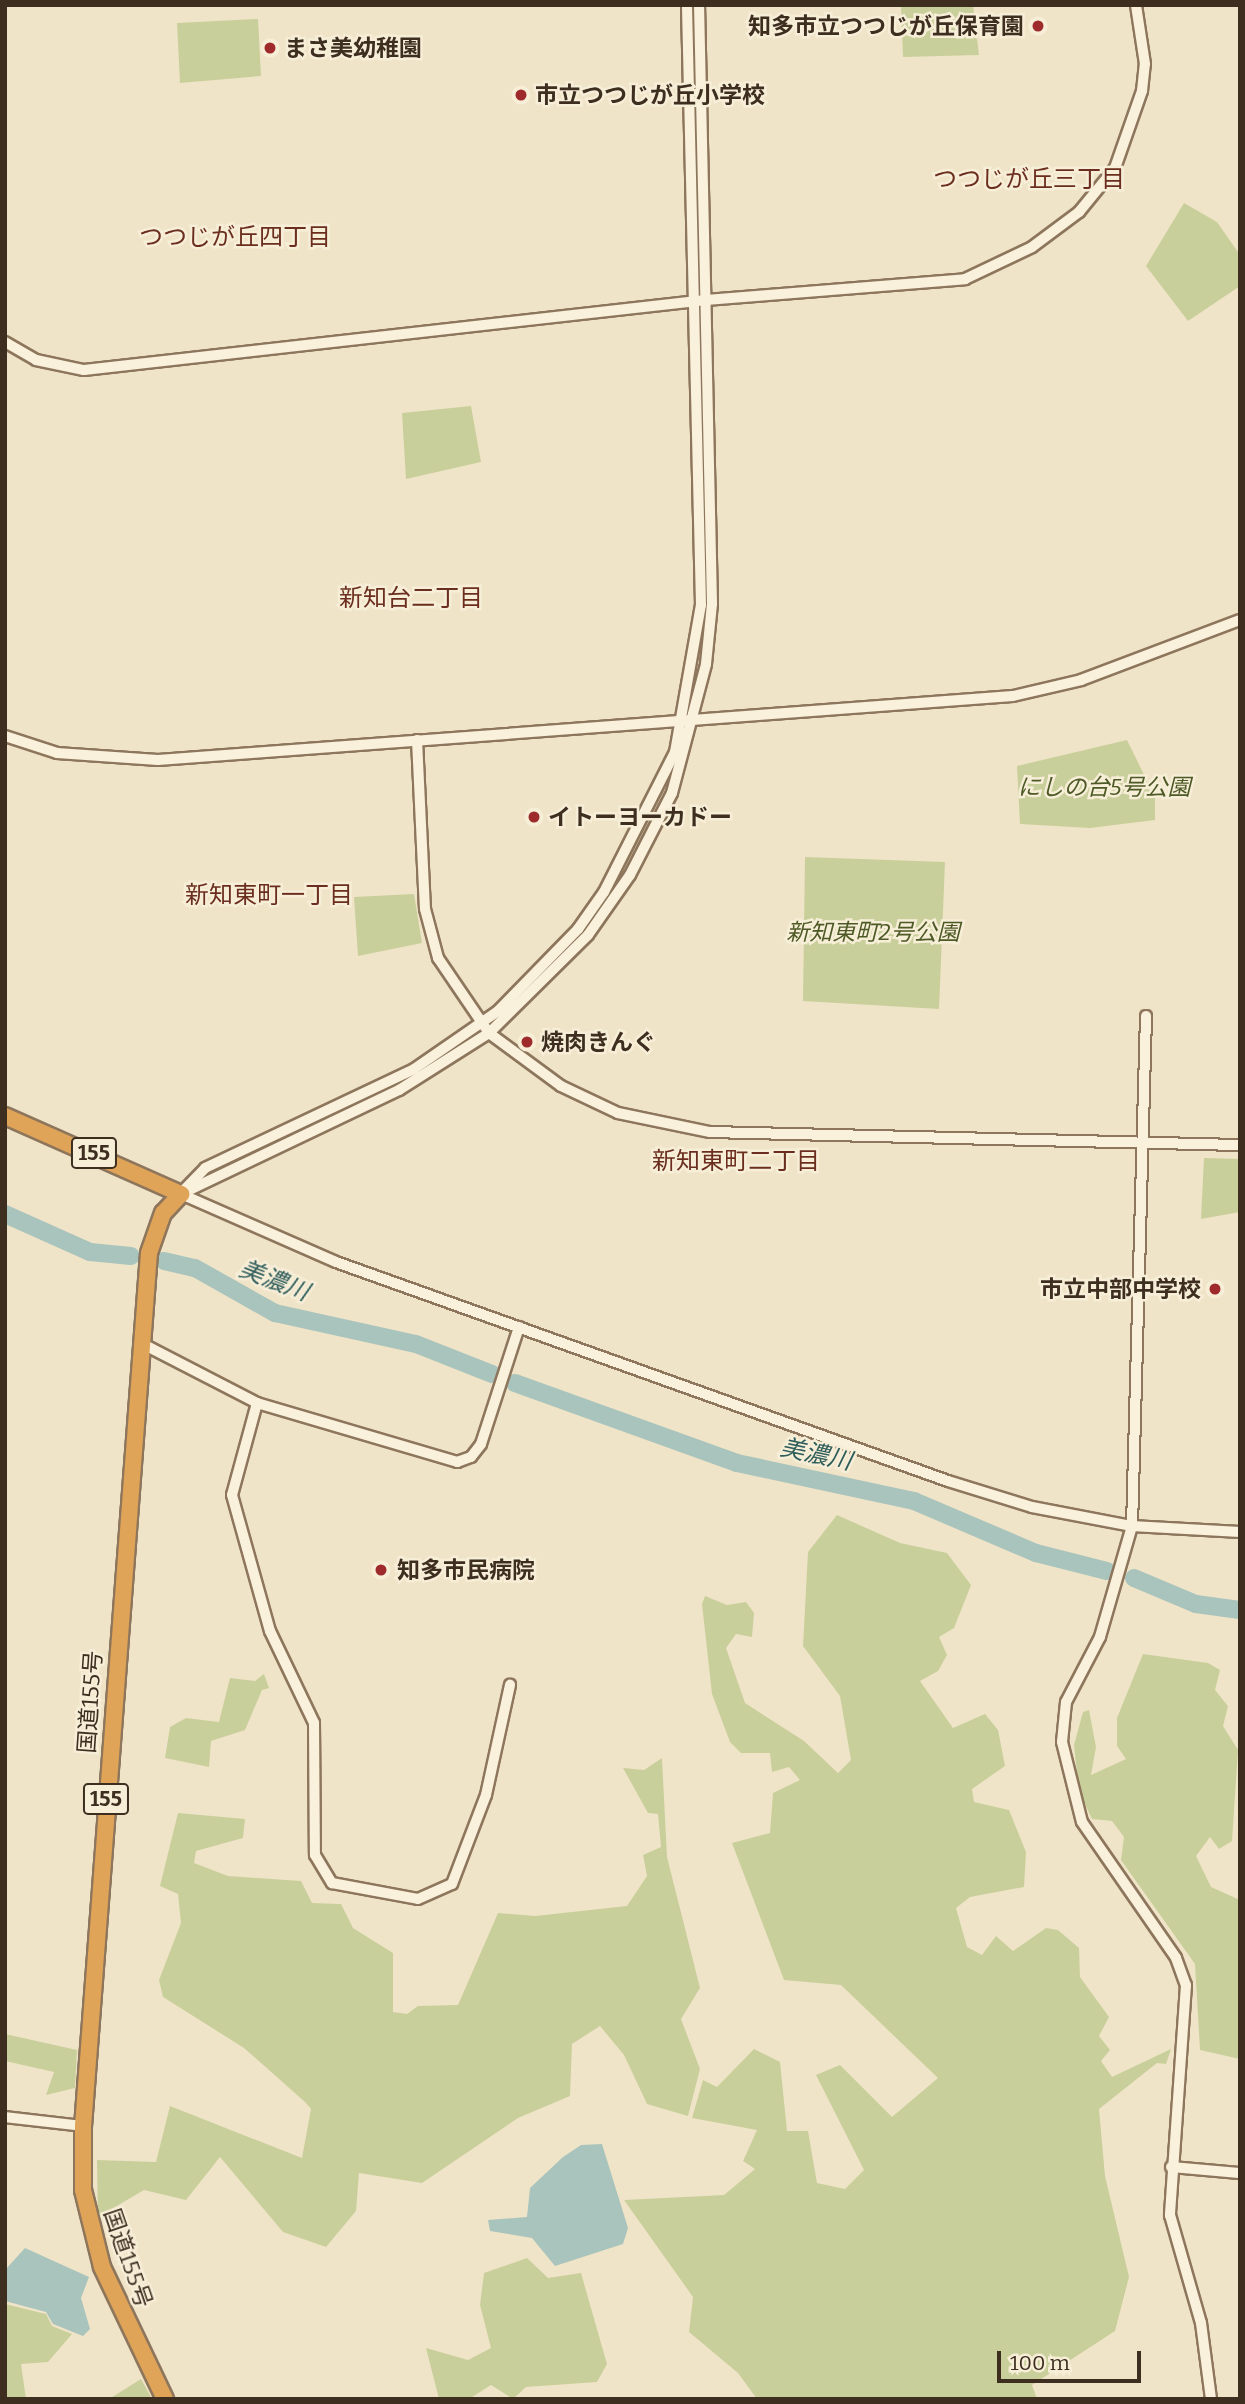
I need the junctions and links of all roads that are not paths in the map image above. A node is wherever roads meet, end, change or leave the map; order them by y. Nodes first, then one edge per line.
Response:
1 (687, 5) edge
2 (699, 5) edge
3 (1136, 5) edge
4 (700, 301) junction
5 (5, 342) edge
6 (1240, 620) edge
7 (688, 723) junction
8 (5, 736) edge
9 (417, 740) junction
10 (1146, 1016) dead end
11 (481, 1023) junction
12 (489, 1033) junction
13 (5, 1116) edge
14 (1144, 1142) junction
15 (1240, 1145) edge
16 (181, 1194) junction
17 (519, 1327) junction
18 (141, 1343) junction
19 (257, 1403) junction
20 (1132, 1525) junction
21 (1240, 1532) edge
22 (510, 1685) dead end
23 (5, 2117) edge
24 (83, 2126) junction
25 (1171, 2167) junction
26 (1240, 2173) edge
27 (165, 2399) edge
28 (1211, 2399) edge

1 - 4 street
2 - 4 street
3 - 4 street
4 - 5 street
4 - 7 street
6 - 7 street
7 - 9 street
7 - 11 street
7 - 12 street
8 - 9 street
9 - 11 street
10 - 14 street
11 - 12 street
11 - 16 street
12 - 14 street
12 - 16 street
13 - 16 highway, 155
14 - 15 street
14 - 20 street
16 - 17 street
16 - 18 highway, 国道155号 / 155
17 - 19 street
17 - 20 street
18 - 19 street
18 - 24 highway, 国道155号 / 155
19 - 22 street
20 - 21 street
20 - 25 street
23 - 24 street
24 - 27 highway, 国道155号 / 155
25 - 26 street
25 - 28 street

